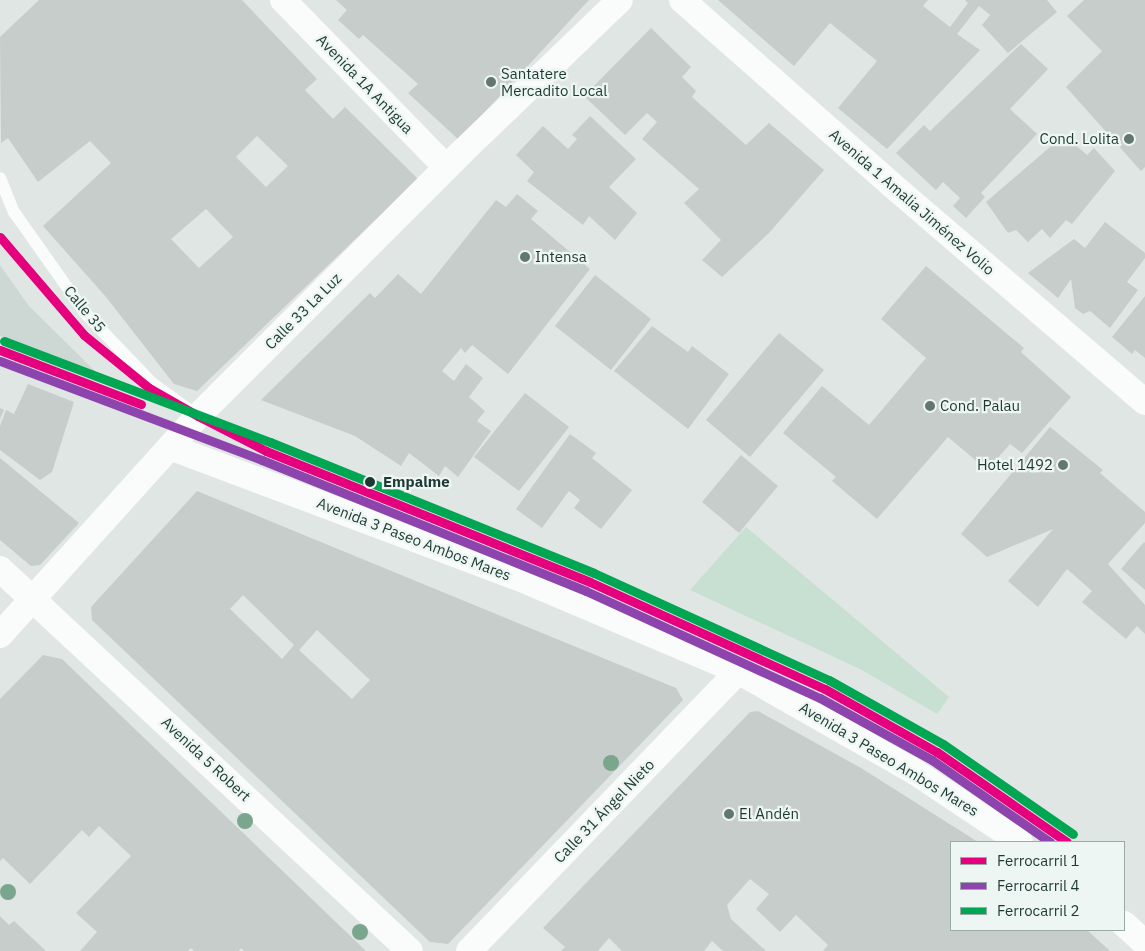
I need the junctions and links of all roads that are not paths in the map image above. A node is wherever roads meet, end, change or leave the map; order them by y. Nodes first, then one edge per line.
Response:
1 (283, 0) edge
2 (620, 0) edge
3 (682, 0) edge
4 (446, 168) junction
5 (0, 178) edge
6 (1145, 402) edge
7 (198, 416) junction
8 (170, 447) junction
9 (0, 569) edge
10 (35, 599) junction
11 (0, 635) edge
12 (738, 671) junction
13 (1019, 841) edge
14 (1125, 925) edge
15 (1145, 943) edge
16 (410, 951) edge
17 (469, 951) edge

1 - 4 street, Avenida 1A Antigua
2 - 4 street, Calle 33 La Luz
3 - 6 street, Avenida 1 Amalia Jiménez Volio
4 - 7 street, Calle 33 La Luz
5 - 7 lane, Calle 35
7 - 8 street, Calle 33 La Luz
8 - 10 street, Calle 33 La Luz
8 - 12 street, Avenida 3 Paseo Ambos Mares
9 - 10 street, Avenida 5 Robert
10 - 11 street, Calle 33 La Luz
10 - 16 street, Avenida 5 Robert
12 - 13 street, Avenida 3 Paseo Ambos Mares
12 - 17 street, Calle 31 Ángel Nieto
14 - 15 street

